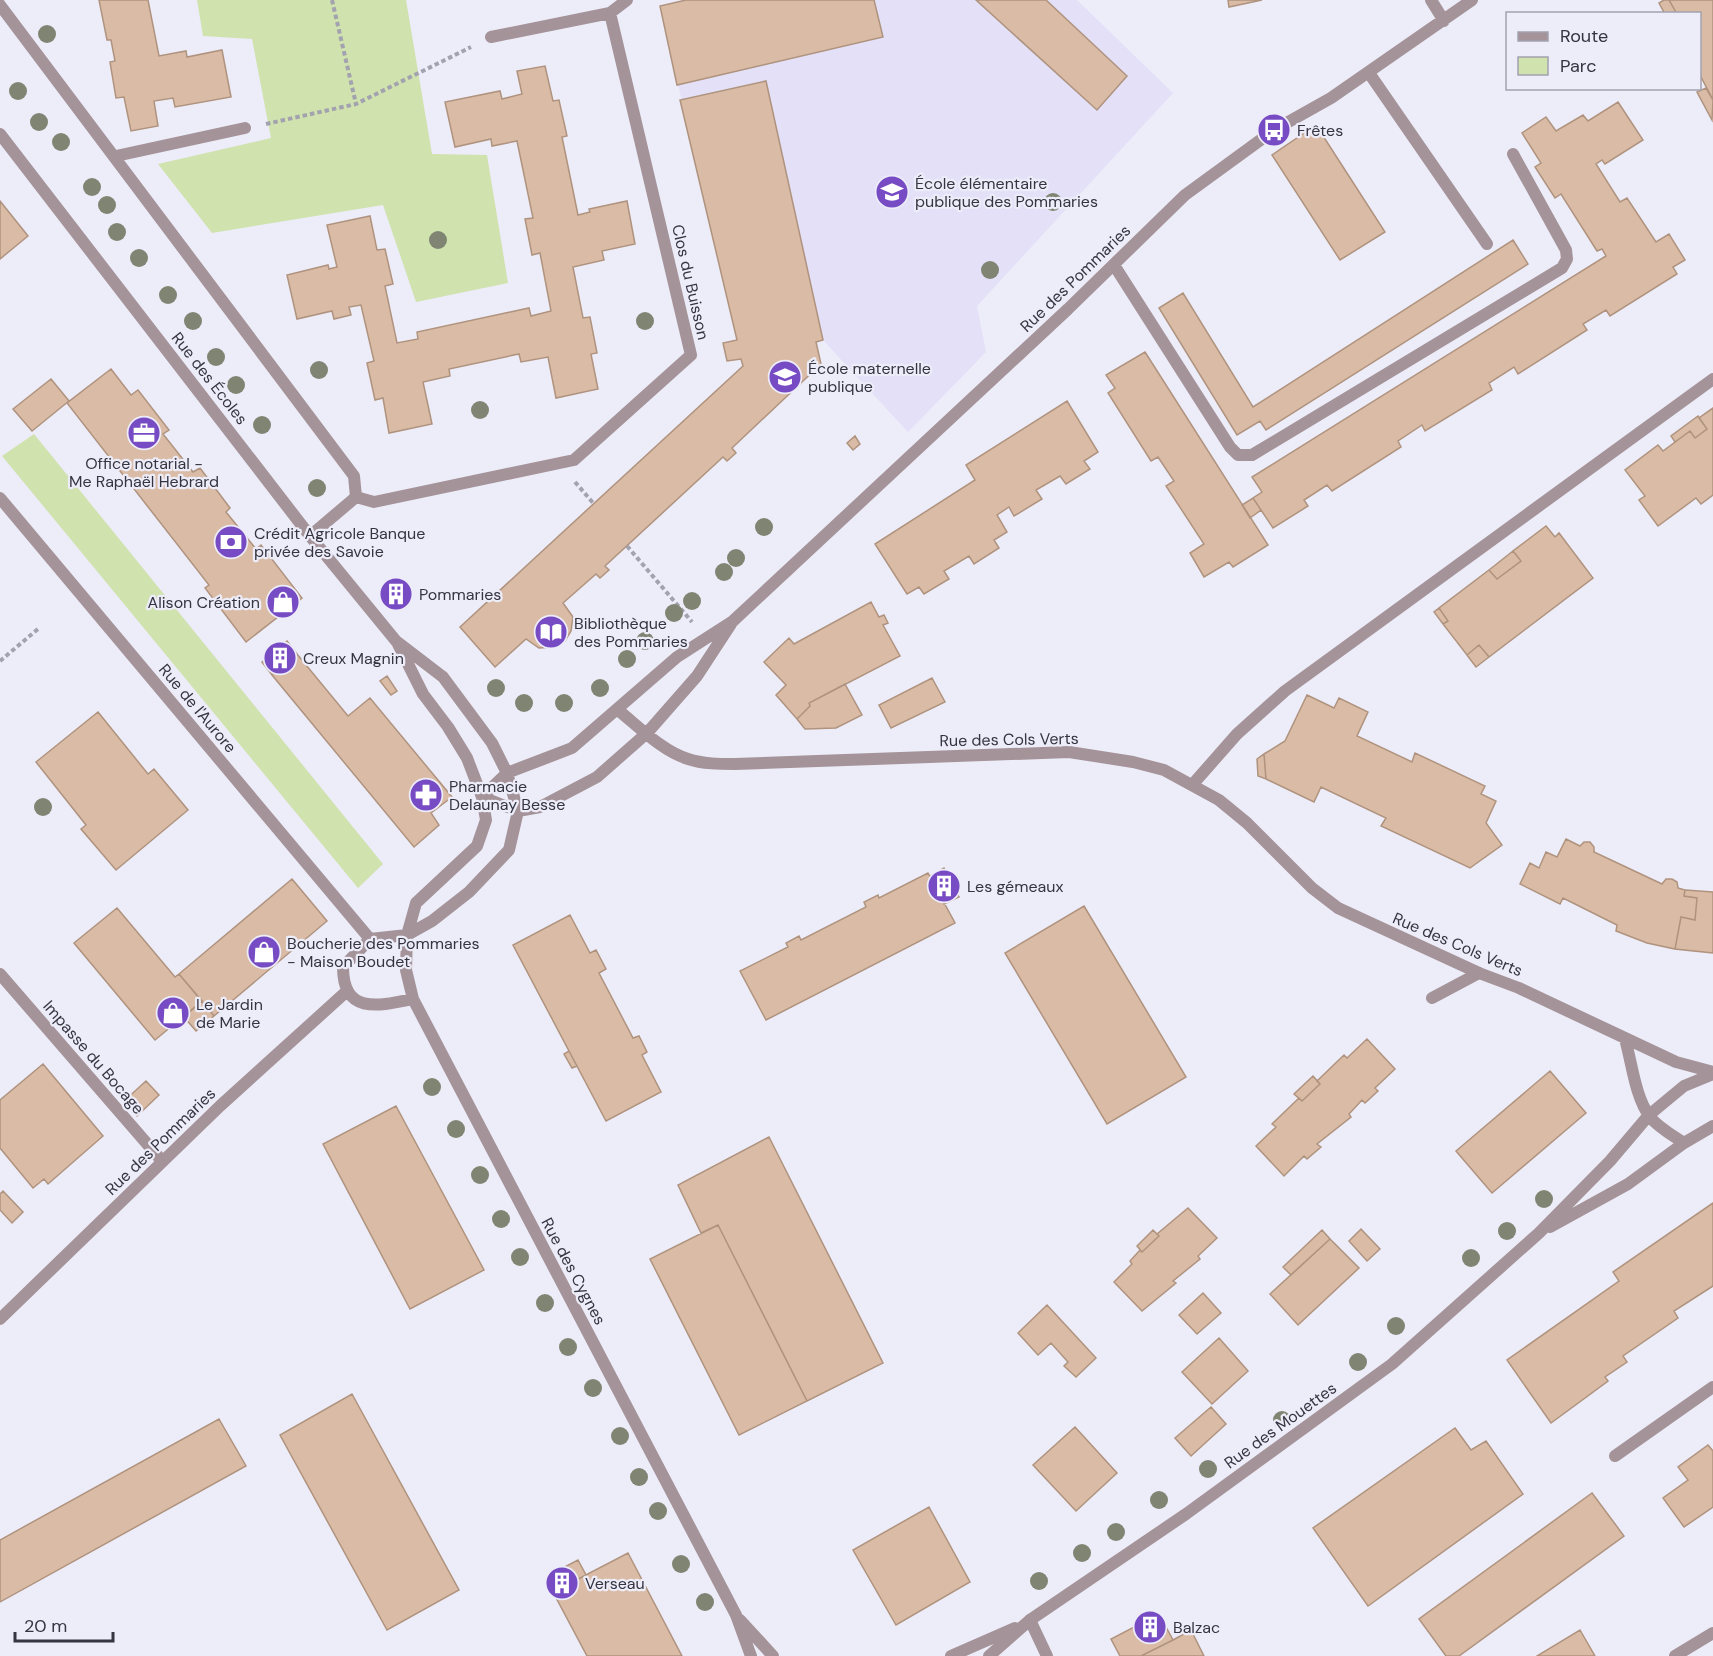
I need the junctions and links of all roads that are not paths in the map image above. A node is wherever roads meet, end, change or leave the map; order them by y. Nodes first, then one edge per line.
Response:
1 (627, 0) edge
2 (1431, 0) edge
3 (1472, 0) edge
4 (0, 4) edge
5 (610, 12) junction
6 (1444, 21) junction
7 (491, 37) road end
8 (1369, 73) junction
9 (245, 128) road end
10 (0, 134) edge
11 (1513, 154) dead end
12 (116, 156) junction
13 (1487, 244) dead end
14 (1114, 265) junction
15 (1713, 379) edge
16 (356, 497) junction
17 (0, 498) edge
18 (310, 536) junction
19 (734, 621) junction
20 (396, 641) junction
21 (618, 710) junction
22 (647, 733) junction
23 (507, 772) junction
24 (1193, 784) junction
25 (482, 797) junction
26 (518, 811) junction
27 (407, 935) junction
28 (370, 939) junction
29 (1479, 973) junction
30 (0, 974) edge
31 (347, 991) junction
32 (1432, 998) dead end
33 (413, 999) junction
34 (1626, 1039) junction
35 (1713, 1073) edge
36 (1649, 1115) junction
37 (1713, 1126) edge
38 (1684, 1143) junction
39 (162, 1161) junction
40 (1539, 1233) junction
41 (0, 1319) edge
42 (1713, 1387) edge
43 (1615, 1456) dead end
44 (736, 1615) junction
45 (1027, 1622) junction
46 (1713, 1633) edge
47 (751, 1656) edge
48 (773, 1656) edge
49 (951, 1656) edge
50 (989, 1656) edge
51 (1047, 1656) edge
52 (1675, 1656) edge

1 - 5 street
2 - 6 street
3 - 6 street, Rue des Pommaries
4 - 12 street
5 - 7 street
5 - 16 street, Clos du Buisson
6 - 8 street, Rue des Pommaries
8 - 13 street
8 - 14 street, Rue des Pommaries
9 - 12 street
10 - 18 street, Rue des Écoles
11 - 14 street
12 - 16 street
14 - 19 street, Rue des Pommaries
15 - 24 street
16 - 18 street
17 - 28 street, Rue de l'Aurore
18 - 20 street, Rue des Écoles
19 - 21 street, Rue des Pommaries
19 - 22 street, Rue des Pommaries
20 - 23 street, Rue des Écoles
20 - 25 street, Rue des Écoles
21 - 22 street, Rue des Cols Verts
21 - 23 street, Rue des Pommaries
22 - 24 street, Rue des Cols Verts
22 - 26 street, Rue des Pommaries
23 - 25 street, Rue des Pommaries
23 - 26 street
24 - 29 street, Rue des Cols Verts
25 - 26 street
25 - 27 street
26 - 27 street
27 - 28 street
27 - 33 street, Rue des Cygnes
28 - 31 street
29 - 32 street
29 - 34 street, Rue des Cols Verts
30 - 39 street, Impasse du Bocage
31 - 33 street
31 - 39 street, Rue des Pommaries
33 - 44 street, Rue des Cygnes
34 - 35 street, Rue des Cols Verts
34 - 36 street
35 - 36 street, Rue des Mouettes
36 - 38 street
36 - 40 street, Rue des Mouettes
37 - 38 street, Rue des Mouettes
38 - 40 street, Rue des Mouettes
39 - 41 street, Rue des Pommaries
40 - 45 street, Rue des Mouettes
42 - 43 street
44 - 47 street, Rue des Cygnes
44 - 48 street, Rue des Cygnes
45 - 49 street, Rue des Mouettes
45 - 50 street, Rue des Mouettes
45 - 51 street
46 - 52 street

